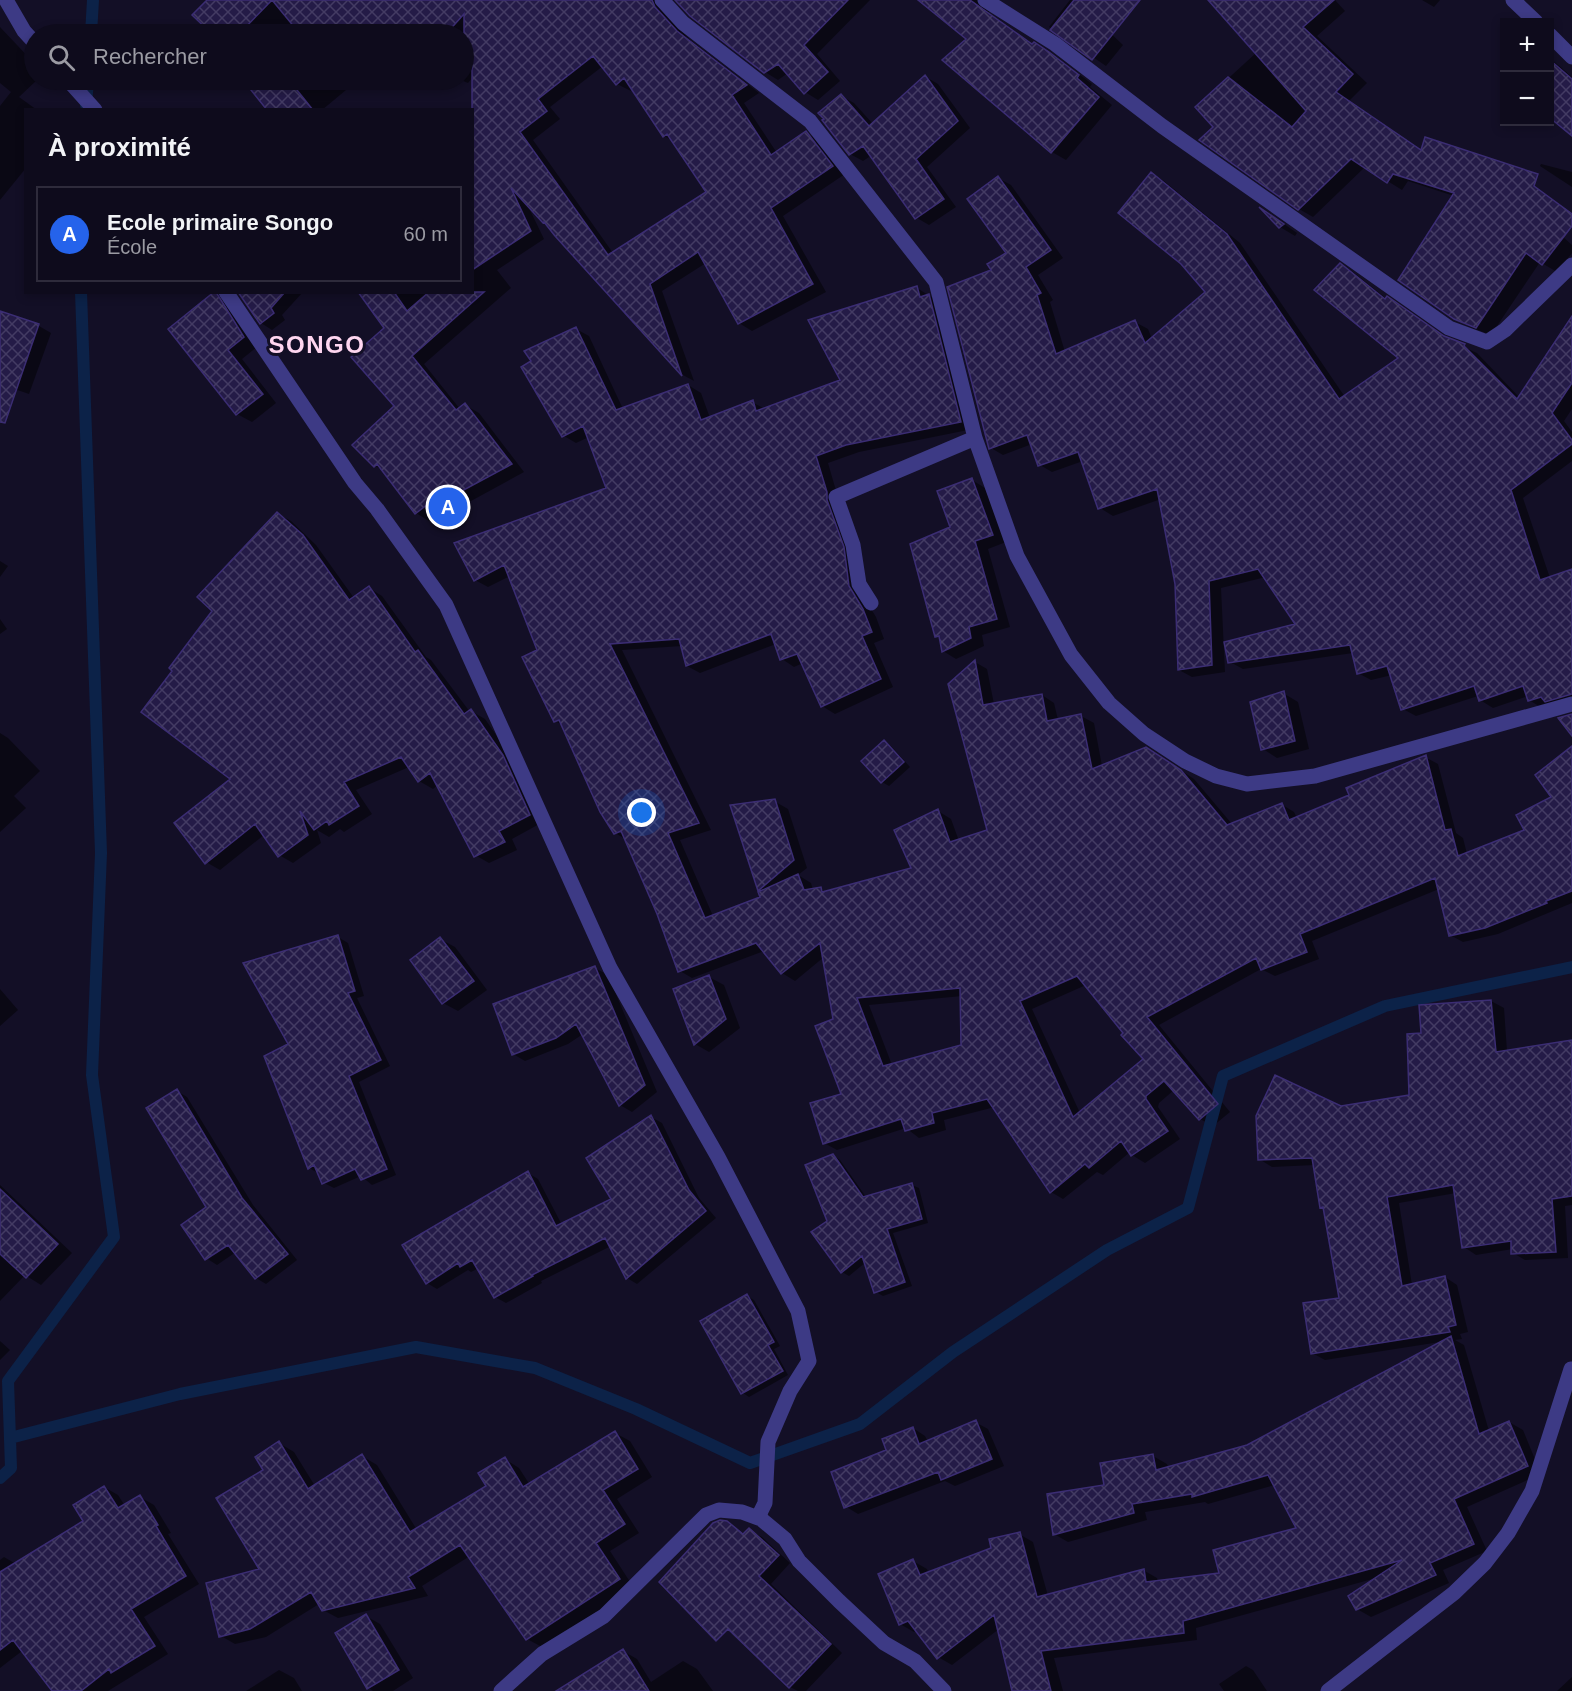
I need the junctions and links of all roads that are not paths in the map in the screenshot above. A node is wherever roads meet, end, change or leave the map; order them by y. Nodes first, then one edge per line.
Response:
1 (6, 0) edge
2 (662, 0) edge
3 (985, 0) edge
4 (1513, 0) edge
5 (1532, 18) edge
6 (24, 28) edge
7 (1554, 39) edge
8 (1572, 57) edge
9 (77, 90) edge
10 (93, 108) edge
11 (1572, 265) edge
12 (227, 294) edge
13 (975, 438) junction
14 (871, 603) dead end
15 (1572, 704) edge
16 (1572, 1368) edge
17 (761, 1519) junction
18 (501, 1691) edge
19 (944, 1691) edge
20 (1328, 1691) edge

1 - 6 street
2 - 13 street
3 - 11 street
4 - 5 street
7 - 8 street
9 - 10 street
12 - 17 street
13 - 14 street
13 - 15 street
16 - 20 street
17 - 18 street
17 - 19 street

